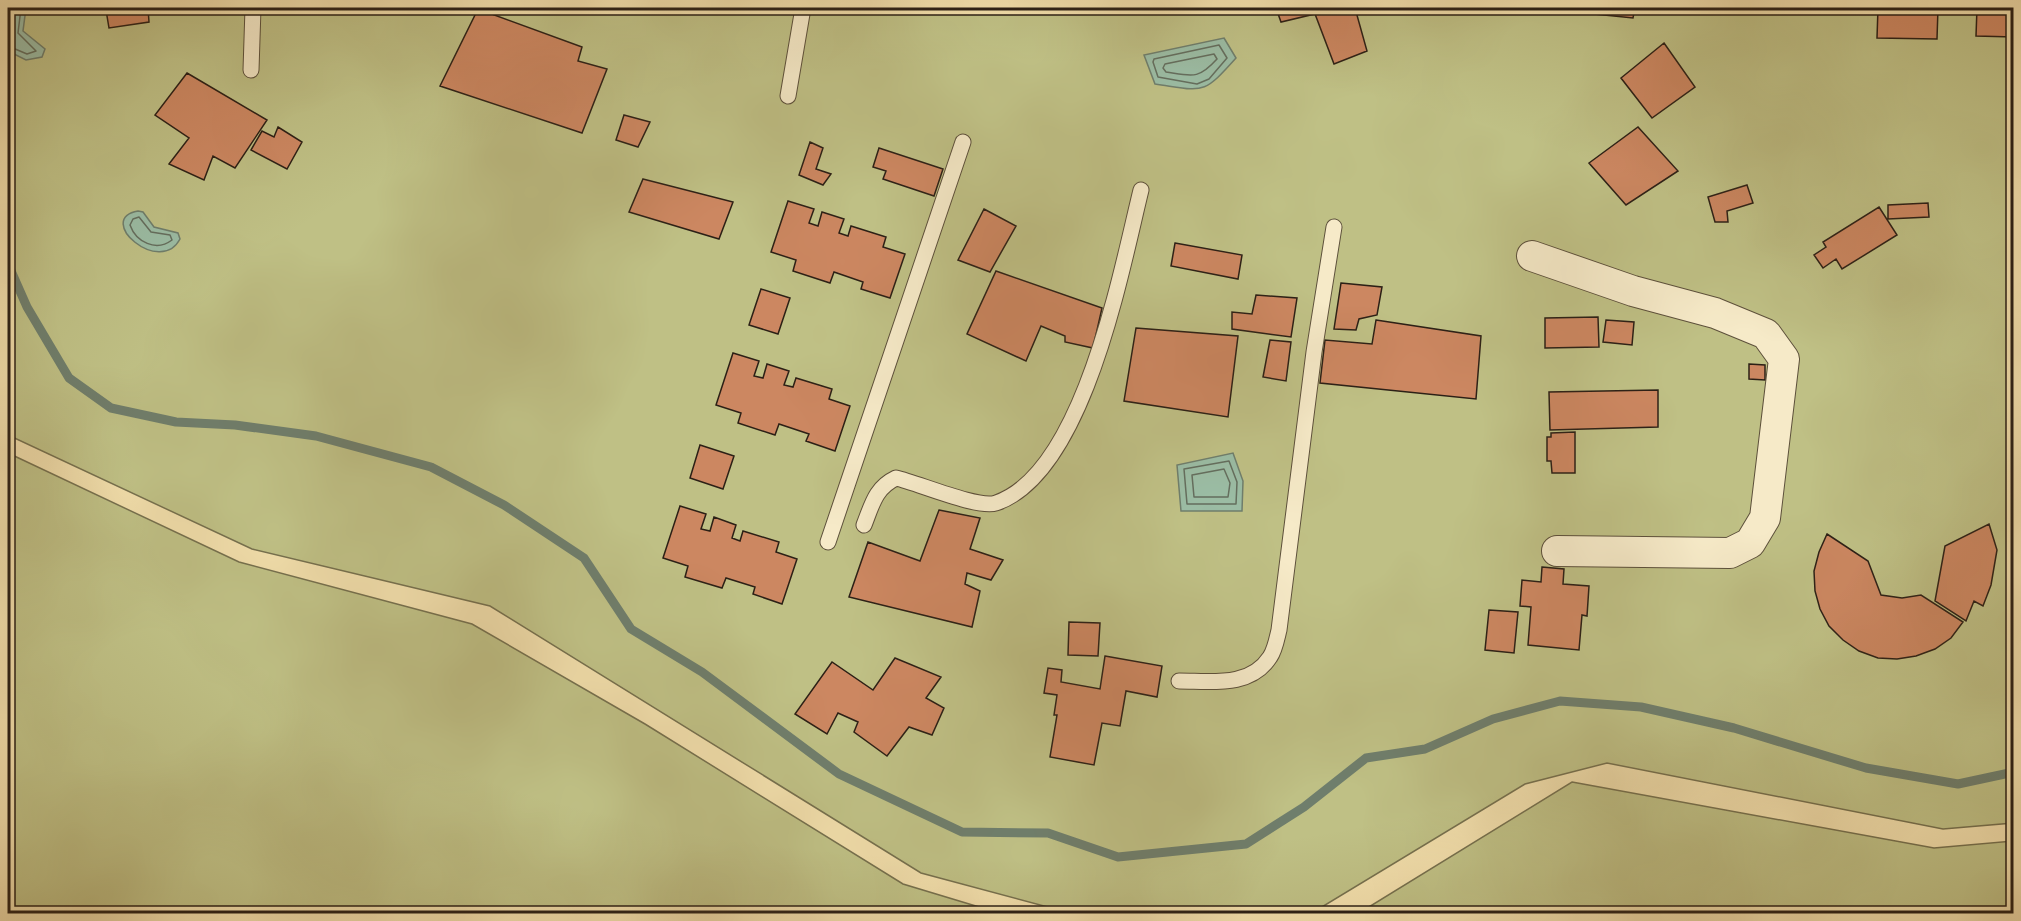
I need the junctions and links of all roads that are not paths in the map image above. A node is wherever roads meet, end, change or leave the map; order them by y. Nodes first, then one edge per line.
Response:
1 (253, 8) edge
2 (803, 8) edge
3 (251, 70) dead end
4 (788, 96) dead end
5 (963, 142) dead end
6 (1141, 190) dead end
7 (1334, 227) dead end
8 (1532, 256) dead end
9 (864, 525) dead end
10 (828, 542) dead end
11 (1557, 551) dead end
12 (1179, 681) dead end

1 - 3 lane
2 - 4 lane
5 - 10 lane
6 - 9 lane
7 - 12 lane
8 - 11 street

